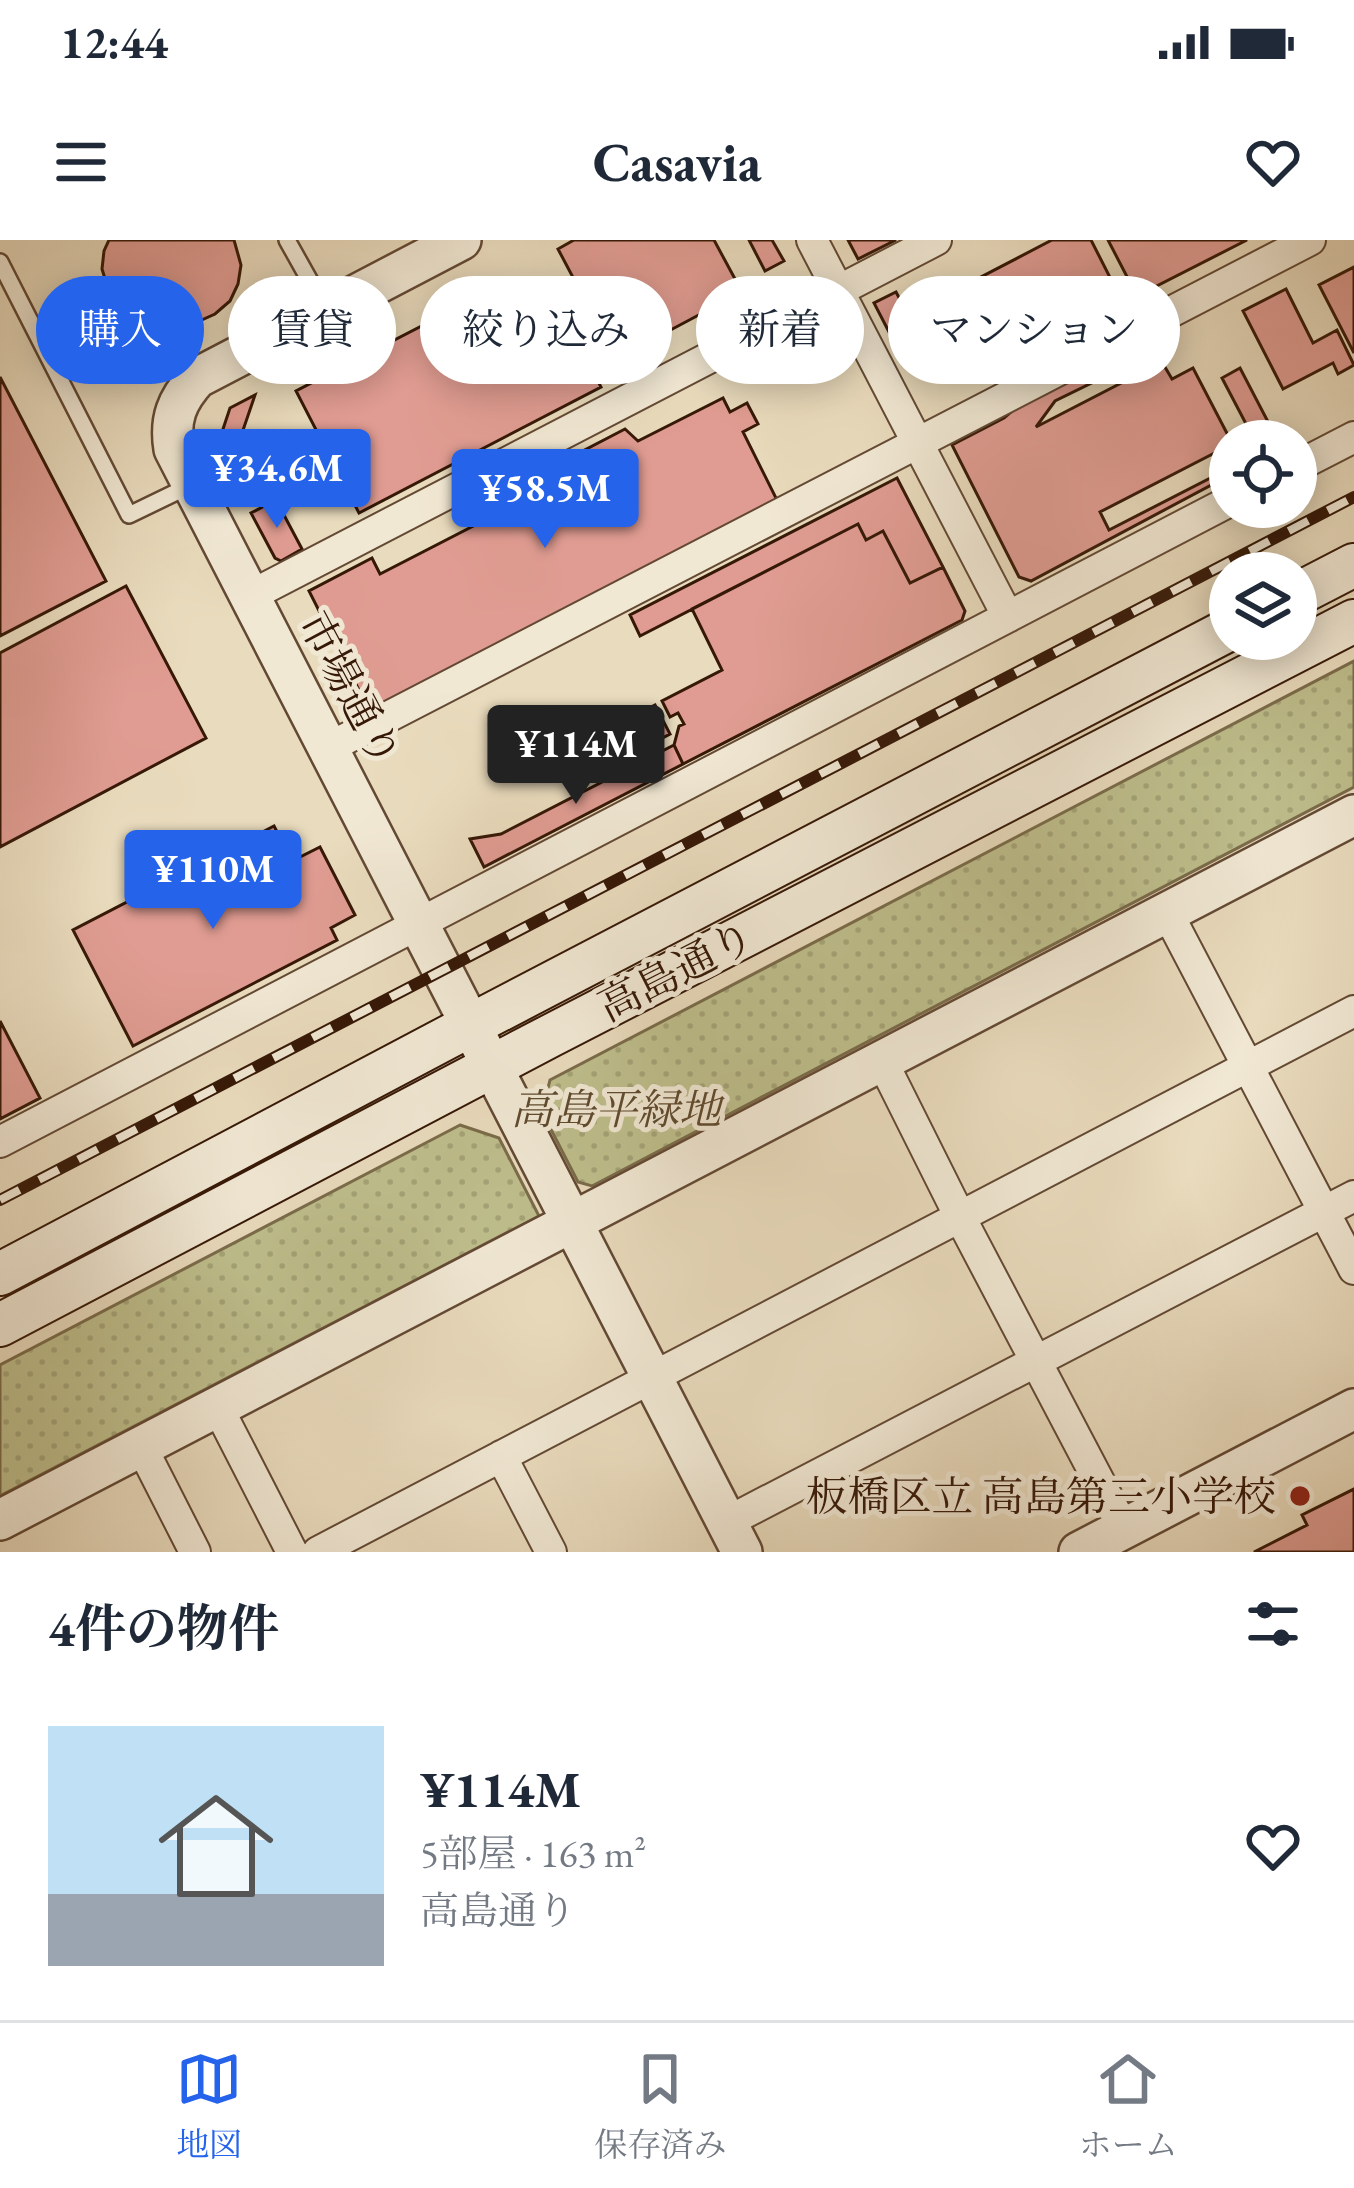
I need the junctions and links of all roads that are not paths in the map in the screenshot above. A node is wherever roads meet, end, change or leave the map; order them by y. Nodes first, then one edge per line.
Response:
1 (287, 240) edge
2 (461, 240) edge
3 (812, 240) edge
4 (936, 240) edge
5 (1310, 240) edge
6 (0, 262) edge
7 (307, 276) edge
8 (392, 276) edge
9 (830, 276) edge
10 (864, 277) edge
11 (864, 341) edge
12 (228, 360) edge
13 (696, 365) edge
14 (1354, 436) edge
15 (918, 444) junction
16 (1317, 456) edge
17 (190, 484) junction
18 (1209, 512) edge
19 (1354, 565) edge
20 (1317, 584) edge
21 (248, 597) junction
22 (1008, 617) junction
23 (1354, 621) edge
24 (1209, 640) edge
25 (328, 748) junction
26 (1354, 815) edge
27 (1167, 911) junction
28 (417, 923) junction
29 (1354, 1011) edge
30 (471, 1025) junction
31 (881, 1059) junction
32 (492, 1066) junction
33 (1248, 1066) junction
34 (0, 1142) edge
35 (1354, 1196) edge
36 (1324, 1212) junction
37 (960, 1217) junction
38 (571, 1221) junction
39 (1354, 1269) edge
40 (0, 1274) edge
41 (0, 1325) edge
42 (1036, 1361) junction
43 (651, 1377) junction
44 (217, 1406) junction
45 (1354, 1409) edge
46 (141, 1446) junction
47 (501, 1456) junction
48 (0, 1520) edge
49 (1124, 1529) junction
50 (735, 1537) edge
51 (195, 1552) edge
52 (292, 1552) edge
53 (318, 1552) edge
54 (551, 1552) edge
55 (1079, 1552) edge

1 - 7 lane
2 - 8 street, 市場通り
3 - 9 street
4 - 10 street
5 - 15 street
6 - 17 lane
11 - 15 street
12 - 17 street, 市場通り
13 - 21 street
14 - 16 street
15 - 22 street
15 - 25 street
17 - 21 street, 市場通り
18 - 22 street
19 - 20 main road
21 - 25 street, 市場通り
22 - 28 street
23 - 32 main road, 高島通り
24 - 30 main road, 高島通り
25 - 28 street, 市場通り
26 - 27 street
27 - 31 street
27 - 33 street
28 - 30 street, 市場通り
28 - 34 street
29 - 33 street
30 - 32 street, 市場通り
30 - 40 main road, 高島通り
31 - 37 street
31 - 38 street
32 - 38 street, 市場通り
32 - 41 main road, 高島通り
33 - 36 street
33 - 37 street
35 - 36 street
36 - 39 street
36 - 42 street
37 - 42 street
37 - 43 street
38 - 43 street, 市場通り
38 - 44 street
42 - 49 street
42 - 50 street
43 - 47 street
43 - 50 street, 市場通り
44 - 46 street
44 - 52 street
45 - 49 street
46 - 48 street
46 - 51 street
47 - 53 street
47 - 54 street
49 - 55 street

